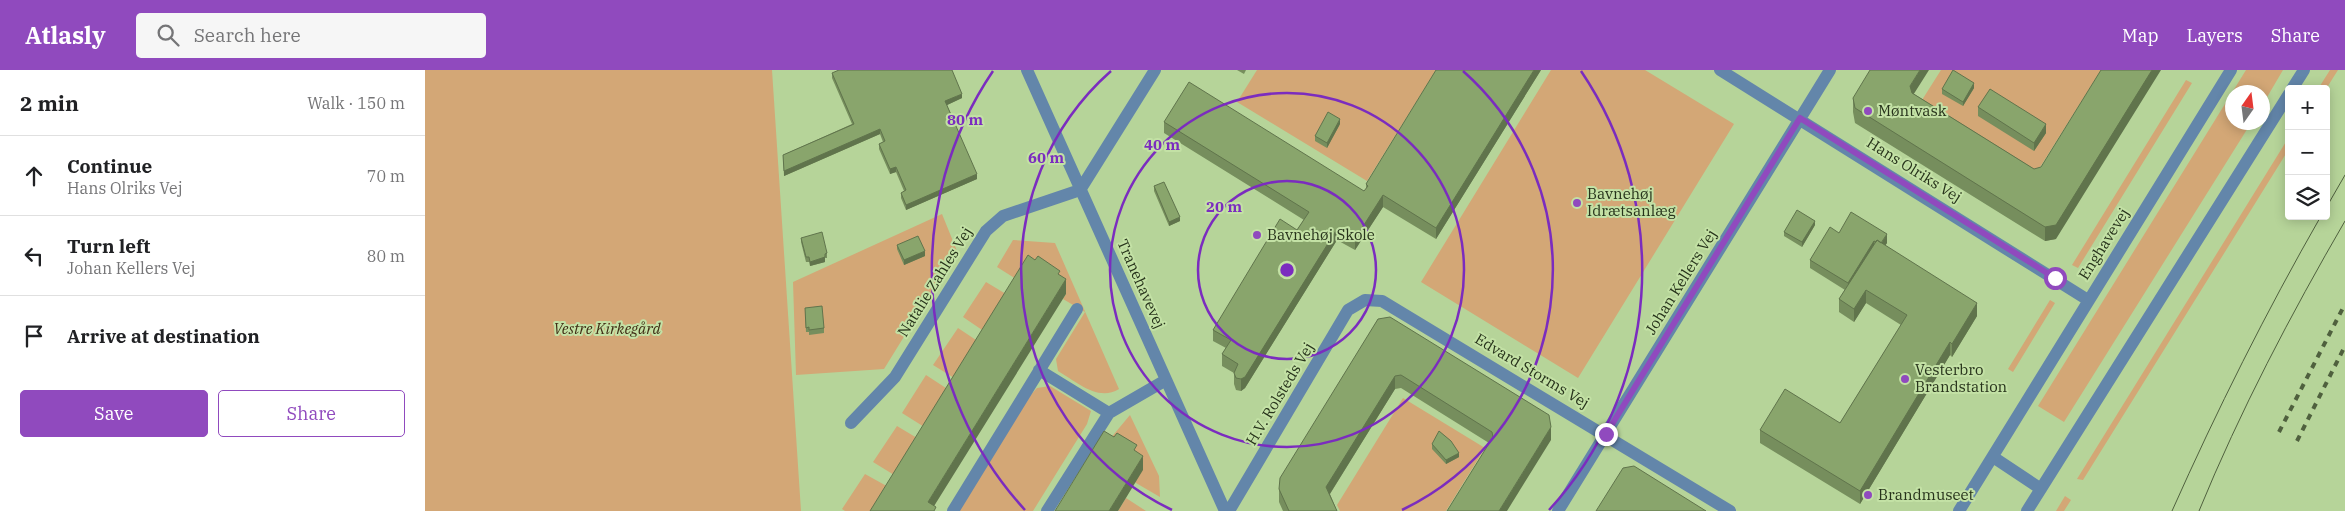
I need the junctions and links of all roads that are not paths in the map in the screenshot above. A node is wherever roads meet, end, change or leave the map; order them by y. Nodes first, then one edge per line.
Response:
1 (1027, 70) edge
2 (1155, 70) edge
3 (1720, 70) edge
4 (1830, 70) edge
5 (2231, 70) edge
6 (2304, 70) edge
7 (2295, 85) edge
8 (2285, 100) edge
9 (1800, 118) junction
10 (1080, 190) junction
11 (1365, 300) joint
12 (2088, 300) junction
13 (1077, 309) dead end
14 (1039, 370) junction
15 (1166, 380) junction
16 (1109, 413) junction
17 (851, 423) dead end
18 (1606, 434) junction
19 (1993, 457) junction
20 (2041, 489) junction
21 (953, 511) edge
22 (1047, 511) edge
23 (1227, 511) edge
24 (1558, 511) edge
25 (1730, 511) edge
26 (1959, 511) edge
27 (2027, 511) edge

1 - 10 street, Tranehavevej
2 - 10 street
3 - 9 street, Hans Olriks Vej
4 - 9 street, Johan Kellers Vej
5 - 12 street, Enghavevej
6 - 7 street
8 - 20 street
9 - 12 street, Hans Olriks Vej
9 - 18 street, Johan Kellers Vej
10 - 15 street, Tranehavevej
10 - 17 street, Natalie Zahles Vej
11 - 18 street, Edvard Storms Vej
11 - 23 street, H.V. Rolsteds Vej
12 - 19 street, Enghavevej
13 - 14 street
14 - 16 street
14 - 21 street
15 - 16 street
15 - 23 street, Tranehavevej
16 - 22 street
18 - 24 street, Johan Kellers Vej
18 - 25 street, Edvard Storms Vej
19 - 20 street
19 - 26 street, Enghavevej
20 - 27 street

